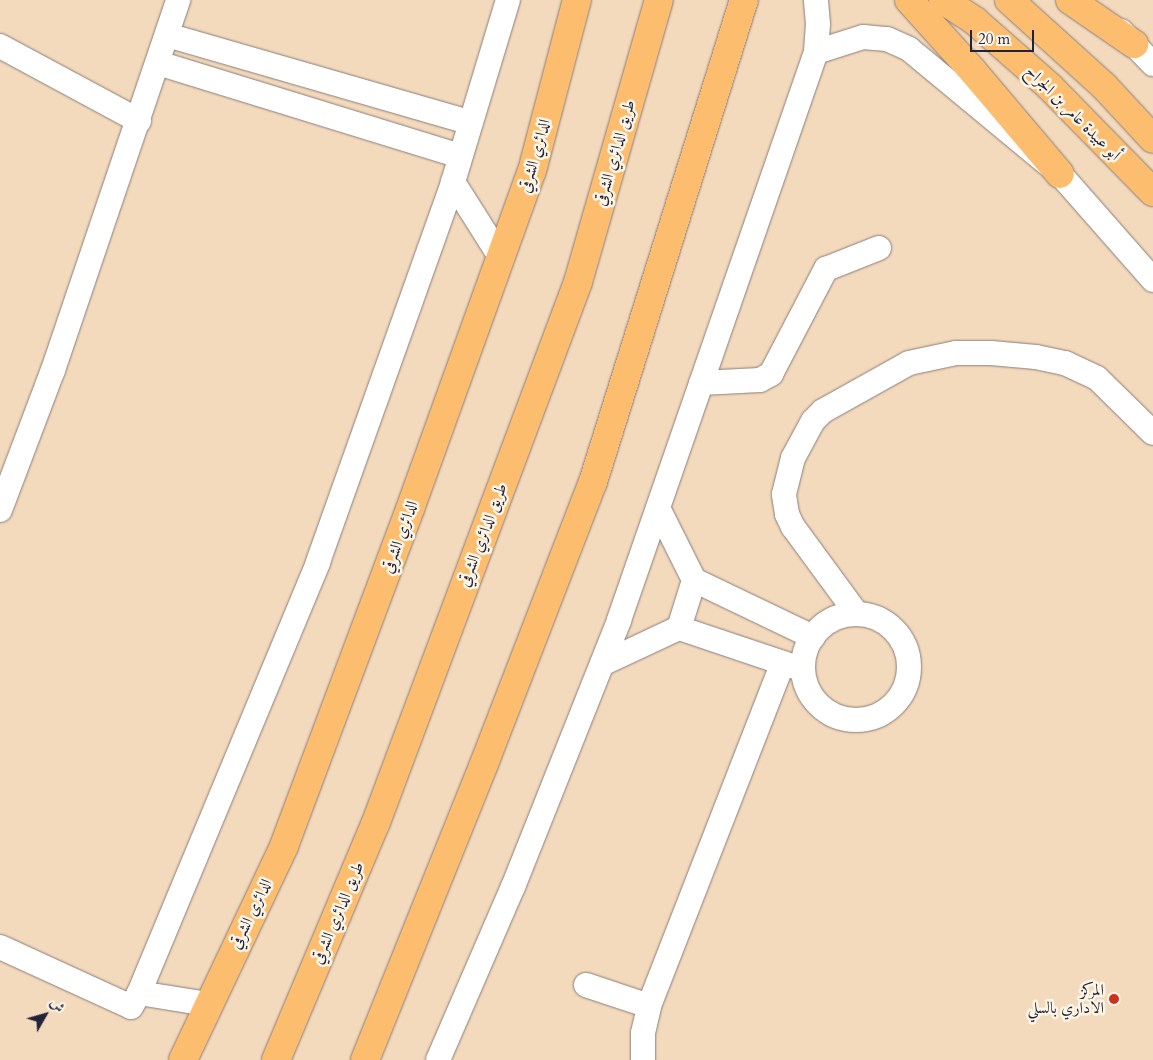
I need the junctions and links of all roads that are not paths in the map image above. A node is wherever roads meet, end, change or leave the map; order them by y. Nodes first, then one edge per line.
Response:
1 (178, 0) edge
2 (508, 0) edge
3 (577, 0) edge
4 (659, 0) edge
5 (744, 0) edge
6 (816, 0) edge
7 (909, 0) edge
8 (943, 0) edge
9 (1009, 0) edge
10 (1070, 0) edge
11 (1090, 0) edge
12 (167, 35) junction
13 (1134, 44) junction
14 (0, 46) edge
15 (816, 52) junction
16 (158, 63) junction
17 (1153, 64) edge
18 (139, 121) junction
19 (470, 123) junction
20 (1153, 139) edge
21 (460, 156) junction
22 (1060, 174) junction
23 (453, 182) junction
24 (1153, 192) edge
25 (879, 248) dead end
26 (501, 258) junction
27 (1153, 280) edge
28 (701, 383) junction
29 (1153, 433) edge
30 (658, 508) junction
31 (0, 510) edge
32 (694, 580) junction
33 (857, 614) junction
34 (679, 628) junction
35 (813, 637) junction
36 (602, 664) junction
37 (793, 666) junction
38 (0, 946) edge
39 (586, 985) dead end
40 (139, 992) junction
41 (208, 1004) junction
42 (649, 1006) junction
43 (183, 1060) edge
44 (276, 1060) edge
45 (365, 1060) edge
46 (438, 1060) edge
47 (643, 1060) edge

1 - 12 street
2 - 19 street
3 - 26 main road, الدائري الشرقي
4 - 44 main road, طريق الدائري الشرقي
5 - 45 main road
6 - 15 street
7 - 22 main road
8 - 24 main road, أبو عبيدة عامر بن الجراح
9 - 20 main road
10 - 13 main road
11 - 13 street
12 - 16 street
12 - 19 street
13 - 17 street
14 - 18 street
15 - 22 street
15 - 28 street
16 - 18 street
16 - 21 street
18 - 31 street
19 - 21 street
21 - 23 street
22 - 27 street
23 - 26 street
23 - 40 street
25 - 28 street
26 - 41 main road, الدائري الشرقي
28 - 30 street
29 - 33 street
30 - 32 street
30 - 36 street
32 - 34 street
32 - 35 street
33 - 35 street
33 - 37 street
34 - 36 street
34 - 37 street
35 - 37 street
36 - 46 street
37 - 42 street
38 - 40 street
39 - 42 street
40 - 41 street
41 - 43 main road, الدائري الشرقي
42 - 47 street

